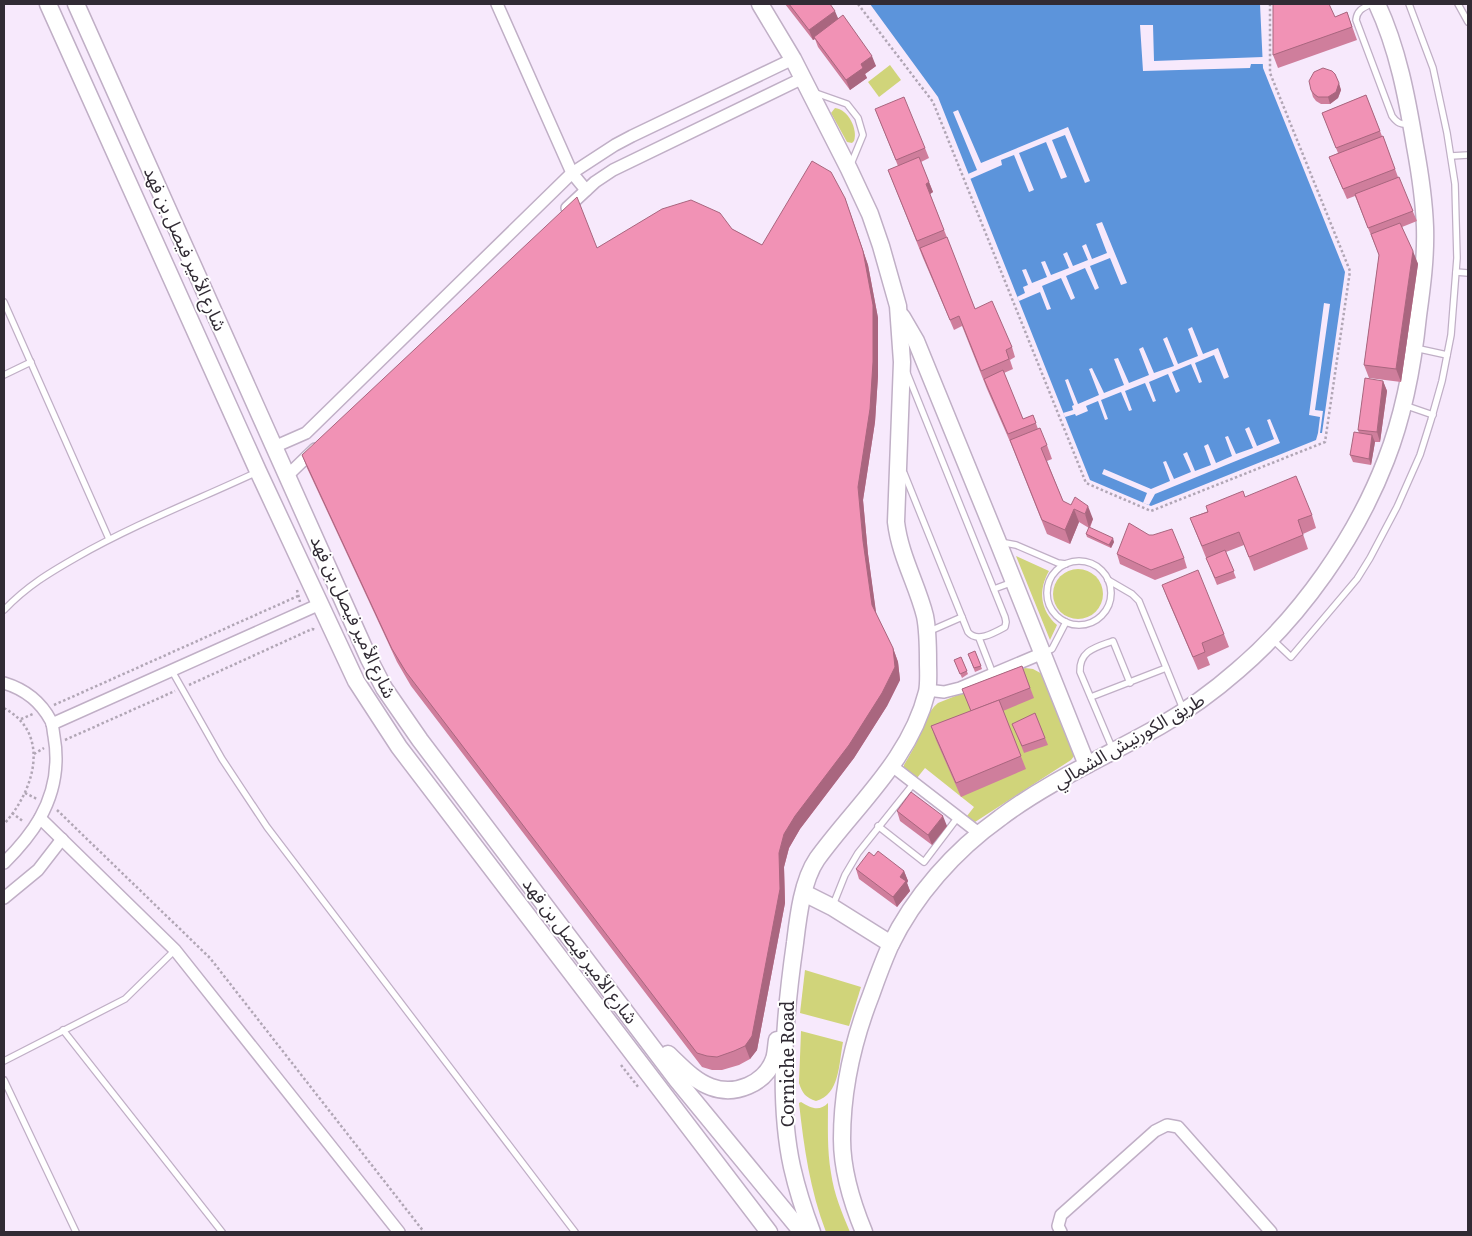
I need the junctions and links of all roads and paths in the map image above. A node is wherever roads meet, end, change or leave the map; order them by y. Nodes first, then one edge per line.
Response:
1 (48, 4) edge
2 (76, 4) edge
3 (497, 4) edge
4 (760, 4) edge
5 (858, 4) edge
6 (1270, 4) edge
7 (1371, 4) edge
8 (1377, 4) edge
9 (1409, 4) edge
10 (1458, 4) edge
11 (1468, 22) edge
12 (94, 42) junction
13 (70, 54) junction
14 (794, 59) junction
15 (807, 85) junction
16 (1412, 124) junction
17 (1451, 156) junction
18 (1468, 156) edge
19 (849, 169) junction
20 (572, 173) junction
21 (586, 190) junction
22 (560, 214) edge
23 (183, 245) junction
24 (162, 254) junction
25 (1456, 272) junction
26 (1468, 273) edge
27 (4, 302) edge
28 (898, 311) junction
29 (1414, 348) junction
30 (1447, 356) junction
31 (32, 362) junction
32 (902, 362) junction
33 (4, 375) edge
34 (1403, 405) junction
35 (1433, 415) junction
36 (325, 439) edge
37 (274, 447) junction
38 (898, 459) junction
39 (258, 471) junction
40 (288, 475) junction
41 (108, 539) junction
42 (998, 542) junction
43 (1066, 564) junction
44 (1108, 580) junction
45 (1014, 581) junction
46 (994, 589) junction
47 (298, 596) dead end
48 (320, 604) junction
49 (4, 610) edge
50 (962, 618) junction
51 (1066, 622) junction
52 (928, 632) junction
53 (320, 635) dead end
54 (979, 638) junction
55 (1271, 638) junction
56 (1043, 653) junction
57 (1166, 668) junction
58 (172, 671) junction
59 (993, 674) junction
60 (4, 683) edge
61 (1130, 683) junction
62 (181, 688) junction
63 (927, 690) junction
64 (1091, 697) junction
65 (53, 705) dead end
66 (4, 708) edge
67 (1184, 711) junction
68 (33, 714) dead end
69 (20, 719) junction
70 (52, 724) junction
71 (69, 738) dead end
72 (47, 746) dead end
73 (1114, 752) junction
74 (34, 754) junction
75 (1087, 765) junction
76 (892, 766) junction
77 (914, 783) junction
78 (25, 793) junction
79 (37, 799) dead end
80 (53, 807) dead end
81 (12, 813) junction
82 (958, 817) junction
83 (40, 818) junction
84 (24, 822) dead end
85 (4, 824) edge
86 (878, 826) junction
87 (980, 834) junction
88 (62, 839) junction
89 (4, 863) edge
90 (804, 893) junction
91 (4, 898) edge
92 (832, 907) junction
93 (891, 944) junction
94 (175, 950) junction
95 (793, 956) junction
96 (631, 1018) junction
97 (63, 1030) junction
98 (4, 1061) edge
99 (621, 1064) dead end
100 (4, 1080) edge
101 (644, 1095) dead end
102 (76, 1232) edge
103 (222, 1232) edge
104 (399, 1232) edge
105 (424, 1232) edge
106 (576, 1232) edge
107 (768, 1232) edge
108 (802, 1232) edge
109 (812, 1232) edge
110 (864, 1232) edge
111 (1061, 1232) edge
112 (1271, 1232) edge

1 - 13 main road, شارع الأمير فيصل بن فهد
2 - 12 main road, شارع الأمير فيصل بن فهد
3 - 20 street
4 - 14 main road
5 - 6 path
7 - 16 lane
8 - 16 main road, طريق الكورنيش الشمالي
9 - 17 lane
10 - 11 lane
12 - 13 main road
12 - 23 main road, شارع الأمير فيصل بن فهد
13 - 24 main road, شارع الأمير فيصل بن فهد
14 - 15 main road
14 - 20 street
15 - 19 main road
15 - 19 lane
15 - 21 street
16 - 29 main road, طريق الكورنيش الشمالي
17 - 18 lane
17 - 25 lane
19 - 28 main road
20 - 21 street
20 - 37 street
21 - 22 street
23 - 24 main road
23 - 37 main road, شارع الأمير فيصل بن فهد
24 - 39 main road, شارع الأمير فيصل بن فهد
25 - 26 lane
25 - 30 lane
27 - 31 lane
28 - 32 main road, Corniche Road
28 - 42 main road
29 - 30 lane
29 - 34 main road, طريق الكورنيش الشمالي
30 - 35 lane
31 - 33 lane
31 - 41 lane
32 - 38 main road, Corniche Road
32 - 46 lane
34 - 35 lane
34 - 55 main road, طريق الكورنيش الشمالي
35 - 55 lane
36 - 40 street
37 - 40 main road, شارع الأمير فيصل بن فهد
38 - 50 lane
38 - 52 main road, Corniche Road
39 - 41 lane
39 - 48 main road, شارع الأمير فيصل بن فهد
40 - 96 main road, شارع الأمير فيصل بن فهد
41 - 49 lane
42 - 43 lane
42 - 45 main road
43 - 44 lane
43 - 51 lane
44 - 51 lane
44 - 57 lane
45 - 46 lane
45 - 56 main road
46 - 54 lane
47 - 65 path
48 - 58 street
48 - 107 main road, شارع الأمير فيصل بن فهد
50 - 52 lane
50 - 54 lane
51 - 56 lane
52 - 63 main road, Corniche Road
53 - 62 path
54 - 59 lane
55 - 67 main road, طريق الكورنيش الشمالي
56 - 59 street
56 - 75 main road
57 - 61 lane
57 - 67 lane
58 - 62 lane
58 - 70 street
59 - 63 street
60 - 70 street
61 - 64 lane
61 - 64 lane
62 - 71 path
62 - 106 lane
63 - 76 main road, Corniche Road
64 - 73 lane
66 - 69 path
67 - 73 main road, طريق الكورنيش الشمالي
68 - 69 path
69 - 74 path
70 - 83 street
72 - 74 path
73 - 75 main road, طريق الكورنيش الشمالي
74 - 78 path
75 - 87 main road, طريق الكورنيش الشمالي
76 - 77 street
76 - 90 main road, Corniche Road
77 - 82 street
77 - 86 lane
78 - 79 path
78 - 81 path
80 - 105 path
81 - 84 path
81 - 85 path
82 - 86 lane
82 - 87 street
83 - 88 street
83 - 89 street
86 - 92 lane
87 - 93 main road, طريق الكورنيش الشمالي
88 - 91 street
88 - 94 street
90 - 92 main road
90 - 95 main road, Corniche Road
92 - 93 main road
93 - 110 main road, طريق الكورنيش الشمالي
94 - 97 lane
94 - 104 street
95 - 96 main road
95 - 109 main road, Corniche Road
96 - 108 main road, شارع الأمير فيصل بن فهد
97 - 98 lane
97 - 103 lane
99 - 101 path
100 - 102 lane
111 - 112 street

